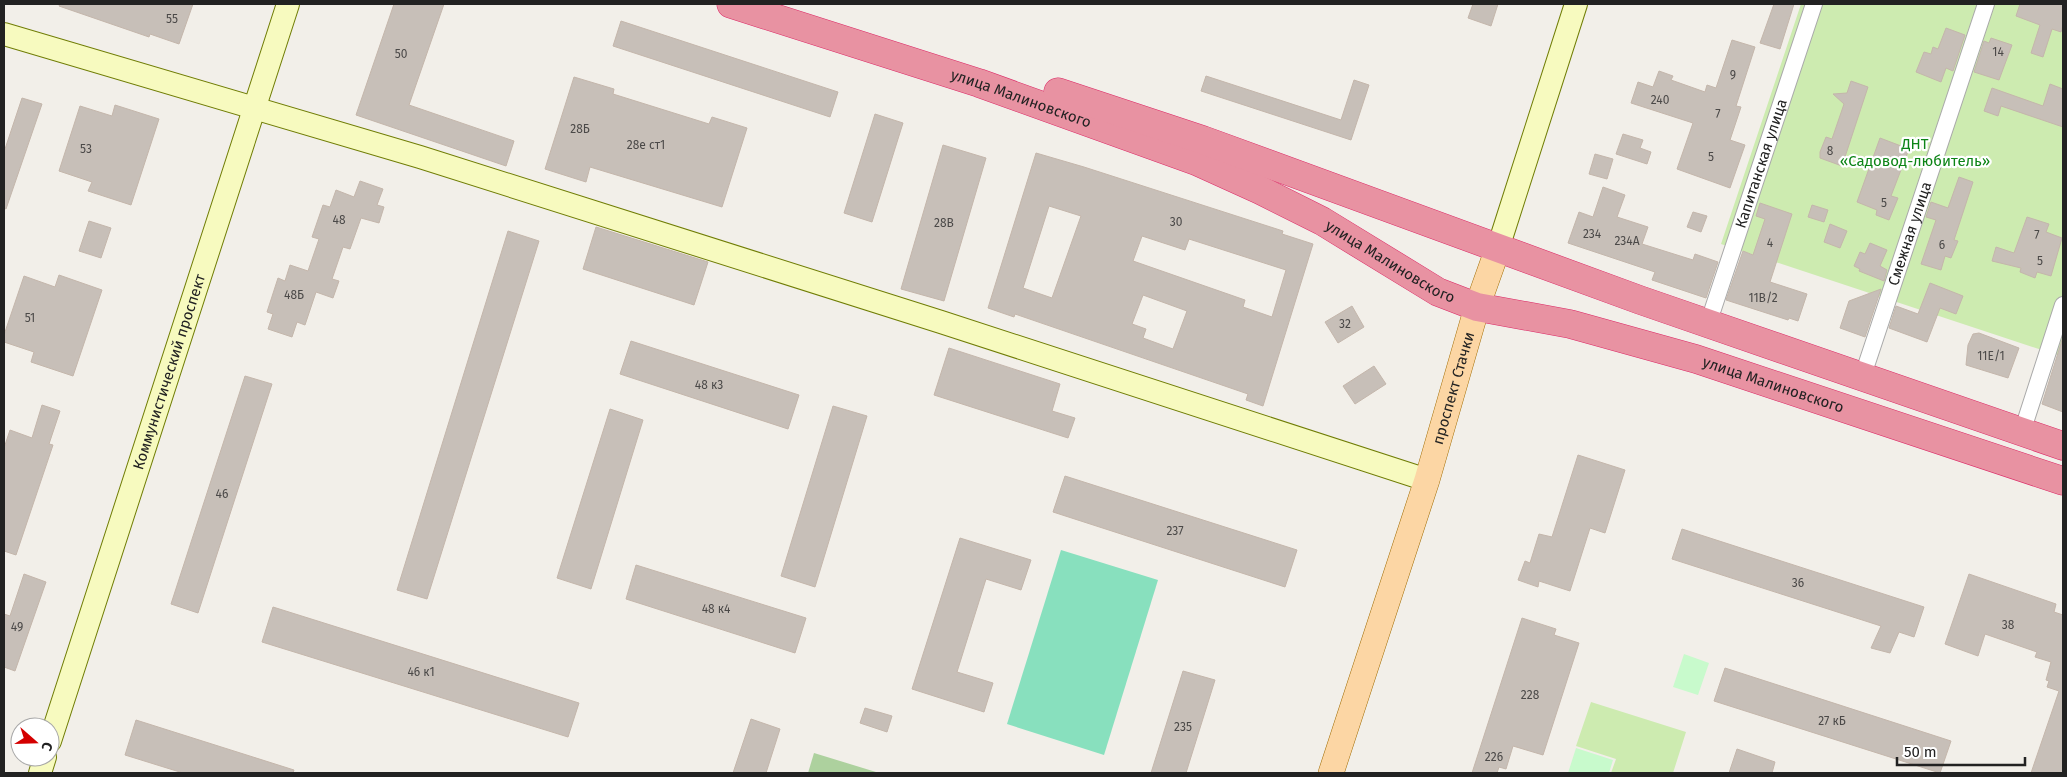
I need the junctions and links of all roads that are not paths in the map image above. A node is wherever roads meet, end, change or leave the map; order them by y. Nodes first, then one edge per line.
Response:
1 (288, 4) edge
2 (731, 4) edge
3 (786, 4) edge
4 (1576, 4) edge
5 (1814, 4) edge
6 (1986, 4) edge
7 (4, 34) edge
8 (254, 109) junction
9 (1498, 248) junction
10 (2063, 305) edge
11 (1477, 307) junction
12 (1708, 324) junction
13 (1862, 378) junction
14 (2022, 432) junction
15 (2063, 446) edge
16 (1427, 480) junction
17 (2063, 481) edge
18 (58, 717) edge
19 (1331, 773) edge

1 - 8 street, Коммунистический проспект
2 - 11 highway, улица Малиновского
3 - 9 highway, улица Малиновского
4 - 9 street, проспект Стачки
5 - 12 street, Капитанская улица
6 - 13 street, Смежная улица
7 - 8 street
8 - 16 street
8 - 18 street, Коммунистический проспект
9 - 11 main road, проспект Стачки
9 - 12 highway, улица Малиновского
10 - 14 street
11 - 16 main road, проспект Стачки
11 - 17 highway, улица Малиновского
12 - 13 highway, улица Малиновского
13 - 14 highway, улица Малиновского
14 - 15 highway, улица Малиновского
16 - 19 main road, проспект Стачки

